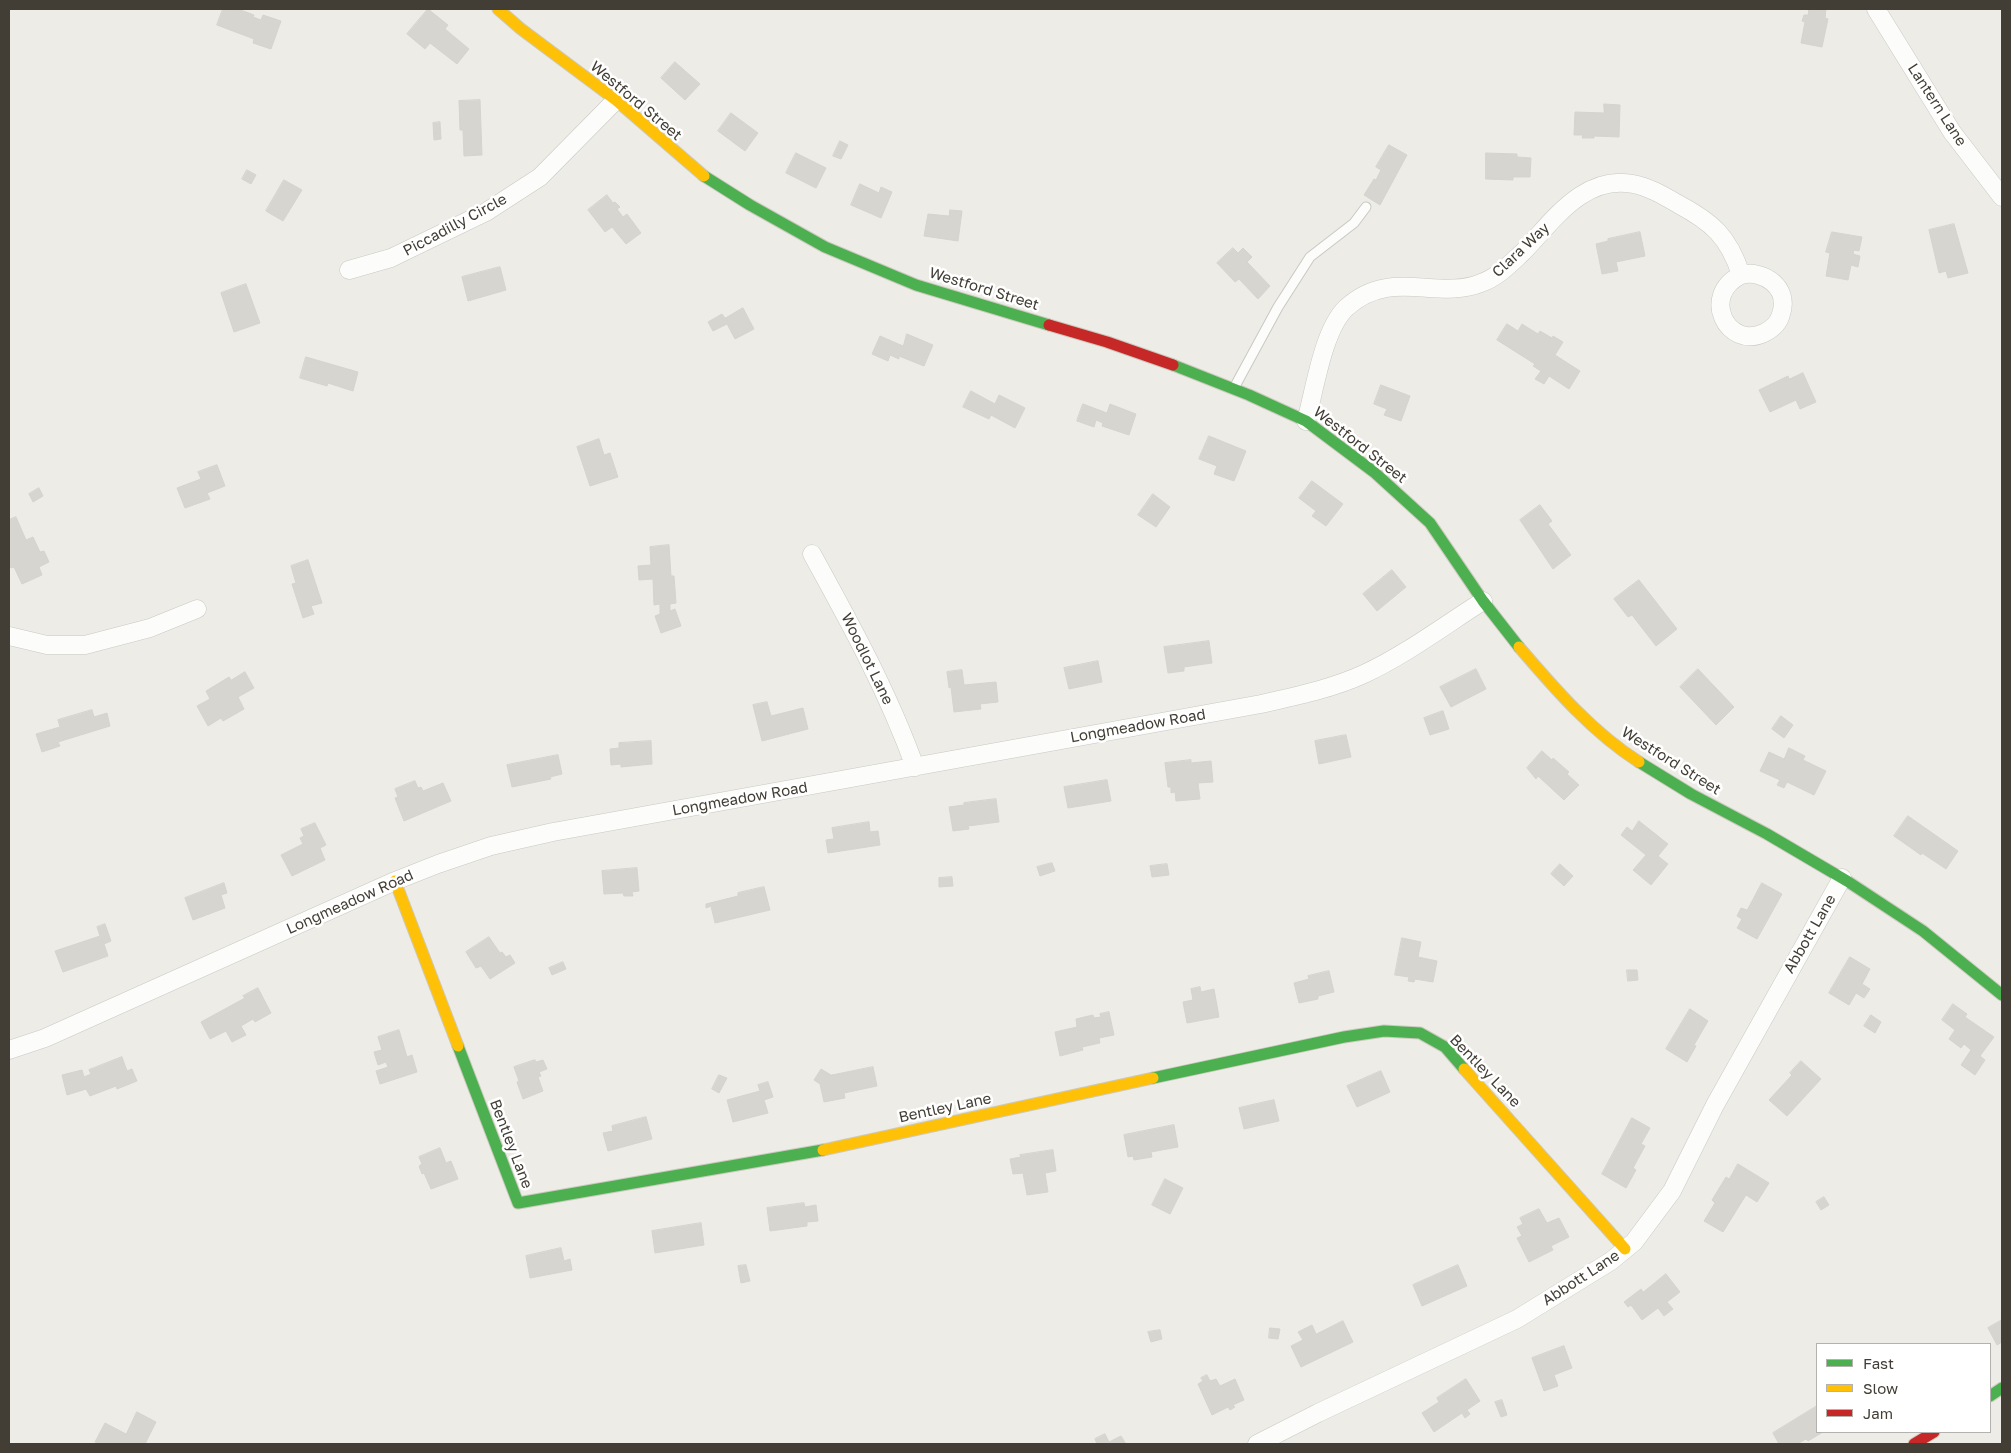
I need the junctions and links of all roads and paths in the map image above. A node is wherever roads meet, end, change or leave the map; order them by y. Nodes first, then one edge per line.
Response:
1 (498, 9) edge
2 (1876, 9) edge
3 (616, 100) junction
4 (2002, 197) edge
5 (1366, 207) dead end
6 (349, 270) dead end
7 (1741, 275) dead end
8 (1234, 389) junction
9 (1306, 421) junction
10 (812, 554) dead end
11 (1483, 601) junction
12 (197, 609) dead end
13 (9, 636) edge
14 (915, 767) junction
15 (1842, 878) junction
16 (395, 881) junction
17 (2002, 995) edge
18 (9, 1050) edge
19 (1625, 1249) junction
20 (2002, 1388) edge
21 (1991, 1395) edge
22 (1932, 1433) edge
23 (1257, 1444) edge
24 (1914, 1444) edge

1 - 3 main road, Westford Street
2 - 4 street, Lantern Lane
3 - 6 street, Piccadilly Circle
3 - 8 main road, Westford Street
5 - 8 lane
7 - 9 street, Clara Way
8 - 9 main road, Westford Street
9 - 11 main road, Westford Street
10 - 14 street, Woodlot Lane
11 - 14 street, Longmeadow Road
11 - 15 main road, Westford Street
12 - 13 street
14 - 16 street, Longmeadow Road
15 - 17 main road, Westford Street
15 - 19 street, Abbott Lane
16 - 18 street, Longmeadow Road
16 - 19 main road, Bentley Lane
19 - 23 street, Abbott Lane
20 - 21 main road
22 - 24 main road

